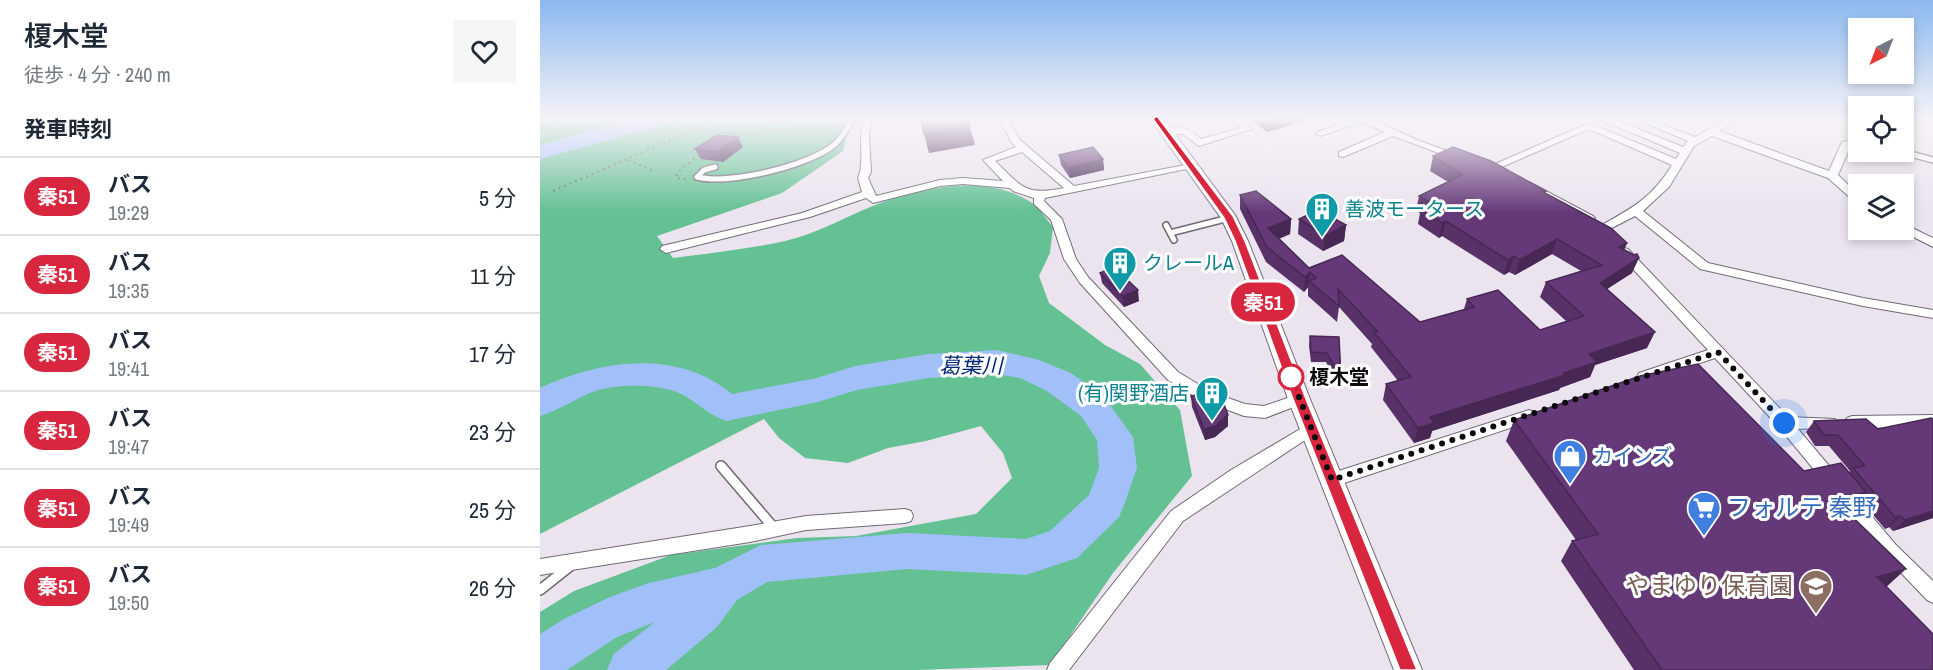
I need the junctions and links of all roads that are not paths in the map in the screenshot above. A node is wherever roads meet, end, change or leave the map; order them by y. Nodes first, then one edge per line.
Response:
1 (825, 150) edge
2 (865, 150) edge
3 (1017, 150) edge
4 (1027, 150) edge
5 (1181, 150) edge
6 (1352, 150) edge
7 (1441, 150) edge
8 (1532, 150) edge
9 (1646, 150) edge
10 (1765, 150) edge
11 (1843, 150) edge
12 (1684, 151) edge
13 (1343, 154) dead end
14 (1914, 155) edge
15 (1933, 160) edge
16 (1678, 164) junction
17 (1192, 165) junction
18 (715, 167) dead end
19 (1491, 168) junction
20 (1832, 176) junction
21 (1012, 185) junction
22 (1072, 190) junction
23 (1848, 190) edge
24 (868, 194) junction
25 (1040, 196) junction
26 (1636, 211) junction
27 (1229, 218) junction
28 (1166, 225) dead end
29 (1170, 233) junction
30 (1914, 233) edge
31 (1610, 237) junction
32 (1174, 240) dead end
33 (1933, 243) edge
34 (666, 249) dead end
35 (1933, 314) edge
36 (1718, 352) junction
37 (1629, 382) edge
38 (1299, 399) junction
39 (1539, 412) edge
40 (1933, 421) edge
41 (1784, 423) junction
42 (1312, 428) junction
43 (721, 466) dead end
44 (1332, 480) junction
45 (905, 516) dead end
46 (776, 530) junction
47 (578, 559) junction
48 (540, 567) edge
49 (540, 590) edge
50 (1933, 594) edge
51 (1057, 670) edge
52 (1408, 670) edge

1 - 18 lane
2 - 24 street
3 - 21 street
4 - 22 street
5 - 17 main road
6 - 13 street
7 - 19 street
8 - 19 street
9 - 16 street
10 - 20 street
11 - 20 street
12 - 16 street
14 - 15 lane
16 - 26 street
17 - 22 street
17 - 27 main road
19 - 31 street
20 - 23 street
21 - 24 street
21 - 25 street
22 - 25 street
24 - 34 street
25 - 38 street
26 - 31 street
26 - 35 street
27 - 29 lane
27 - 38 main road
28 - 29 lane
29 - 32 lane
30 - 33 street
31 - 36 street
36 - 37 street
36 - 41 street
38 - 42 main road
39 - 44 street
40 - 41 street
41 - 50 street
42 - 44 main road
42 - 51 street
43 - 46 lane
44 - 52 main road
45 - 46 street
46 - 47 street
47 - 48 street
47 - 49 lane

